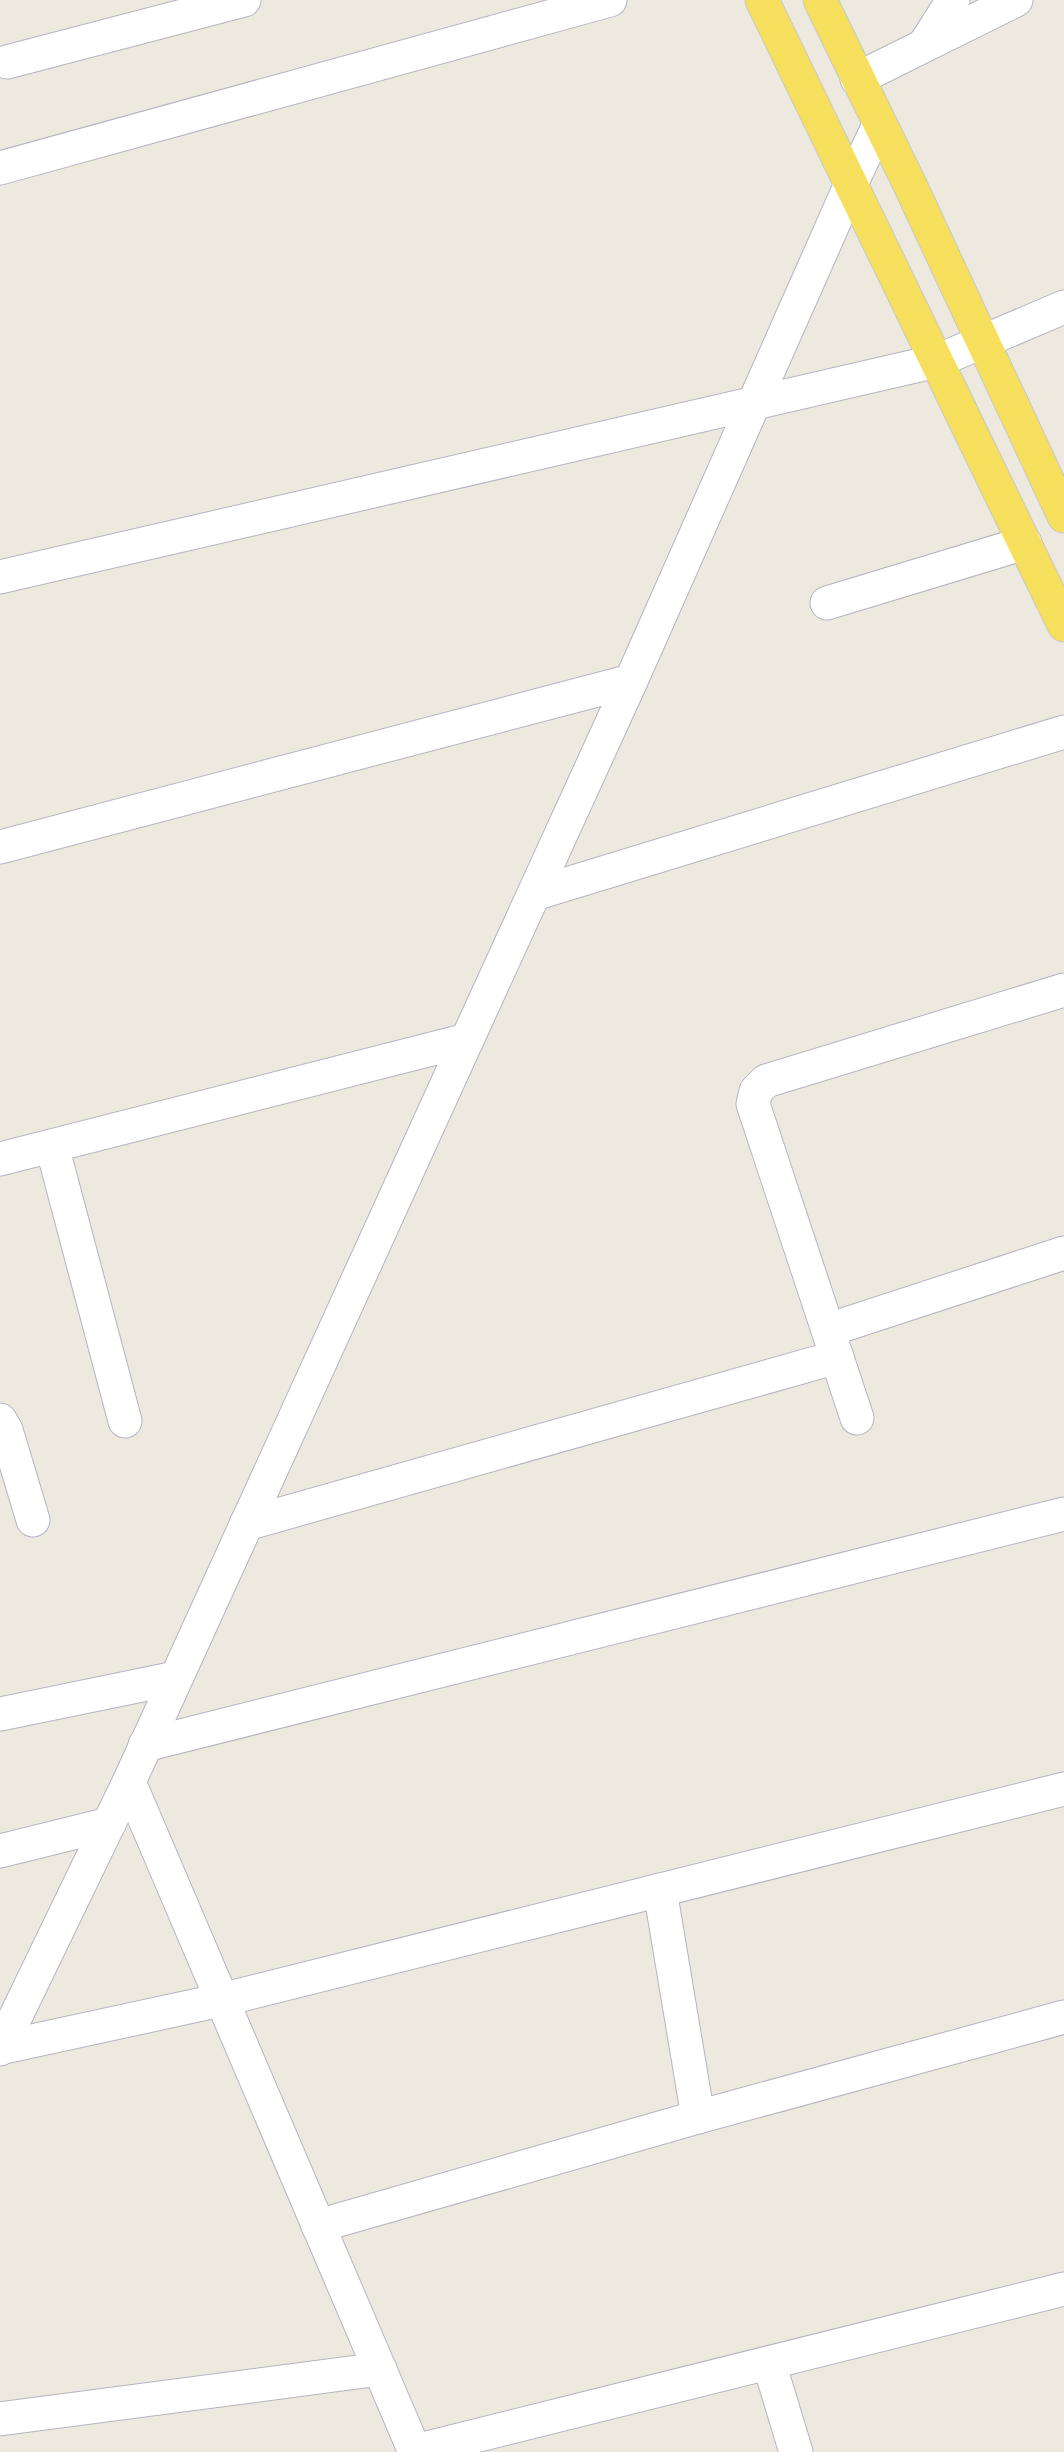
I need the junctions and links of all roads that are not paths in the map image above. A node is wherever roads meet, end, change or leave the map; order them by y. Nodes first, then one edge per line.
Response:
1 (244, 0) edge
2 (610, 0) edge
3 (762, 0) edge
4 (820, 0) edge
5 (953, 0) edge
6 (1016, 0) edge
7 (925, 44) junction
8 (7, 62) dead end
9 (857, 79) junction
10 (879, 125) junction
11 (0, 168) edge
12 (851, 184) junction
13 (1064, 307) edge
14 (983, 342) junction
15 (937, 361) junction
16 (755, 404) junction
17 (1064, 516) edge
18 (1025, 543) junction
19 (0, 577) edge
20 (827, 603) dead end
21 (1064, 625) edge
22 (631, 681) junction
23 (1064, 732) edge
24 (0, 847) edge
25 (534, 894) junction
26 (1064, 990) edge
27 (467, 1040) junction
28 (52, 1146) junction
29 (0, 1159) edge
30 (1064, 1253) edge
31 (832, 1343) junction
32 (857, 1418) dead end
33 (0, 1420) edge
34 (125, 1421) dead end
35 (1064, 1514) edge
36 (33, 1520) dead end
37 (246, 1524) junction
38 (176, 1678) junction
39 (0, 1714) edge
40 (145, 1745) junction
41 (129, 1782) junction
42 (1064, 1789) edge
43 (109, 1824) junction
44 (0, 1851) edge
45 (660, 1890) junction
46 (222, 2000) junction
47 (1064, 2017) edge
48 (0, 2049) edge
49 (698, 2117) junction
50 (318, 2226) junction
51 (1064, 2289) edge
52 (769, 2362) junction
53 (380, 2369) junction
54 (0, 2419) edge
55 (415, 2452) edge
56 (796, 2452) edge

1 - 8 street
2 - 11 street
3 - 12 main road
4 - 9 main road
5 - 7 street
6 - 7 street
7 - 9 street
9 - 10 main road
10 - 12 street
10 - 14 main road
12 - 15 main road
12 - 16 street
13 - 14 street
14 - 15 street
14 - 17 main road
15 - 16 street
15 - 18 main road
16 - 19 street
16 - 22 street
18 - 20 street
18 - 21 main road
22 - 24 street
22 - 25 street
23 - 25 street
25 - 27 street
26 - 31 street
27 - 28 street
27 - 37 street
28 - 29 street
28 - 34 street
30 - 31 street
31 - 32 street
31 - 37 street
33 - 36 street
35 - 40 street
37 - 38 street
38 - 39 street
38 - 40 street
40 - 41 street
41 - 43 street
41 - 46 street
42 - 45 street
43 - 44 street
43 - 48 street
45 - 46 street
45 - 49 street
46 - 48 street
46 - 50 street
47 - 49 street
49 - 50 street
50 - 53 street
51 - 52 street
52 - 55 street
52 - 56 street
53 - 54 street
53 - 55 street

